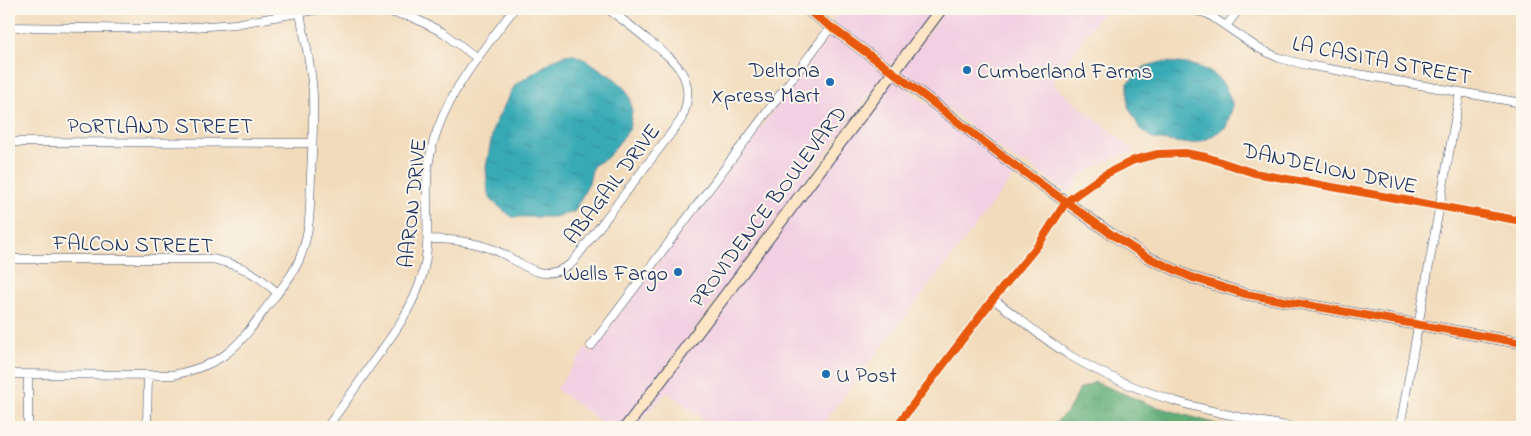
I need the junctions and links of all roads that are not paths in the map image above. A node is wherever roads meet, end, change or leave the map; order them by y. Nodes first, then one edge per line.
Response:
1 (321, 9) edge
2 (376, 9) edge
3 (514, 9) edge
4 (608, 9) edge
5 (806, 9) edge
6 (941, 9) edge
7 (1189, 9) edge
8 (1239, 9) edge
9 (300, 13) junction
10 (1227, 25) junction
11 (831, 27) junction
12 (9, 28) edge
13 (477, 58) junction
14 (893, 72) junction
15 (1460, 92) junction
16 (1522, 103) edge
17 (9, 142) edge
18 (312, 143) junction
19 (1066, 202) junction
20 (1438, 207) junction
21 (1522, 221) edge
22 (428, 239) junction
23 (9, 259) edge
24 (277, 293) junction
25 (993, 299) junction
26 (1419, 325) junction
27 (1522, 343) edge
28 (591, 346) dead end
29 (9, 374) edge
30 (28, 374) junction
31 (148, 375) junction
32 (1276, 426) edge
33 (28, 427) edge
34 (147, 427) edge
35 (327, 427) edge
36 (626, 427) edge
37 (896, 427) edge
38 (1292, 427) edge
39 (1400, 427) edge

1 - 9 street
2 - 13 street
3 - 13 street, AARON DRIVE
4 - 22 street, ABAGAIL DRIVE
5 - 11 street
6 - 14 main road, PROVIDENCE BOULEVARD
7 - 10 street, LA CASITA STREET
8 - 10 street
9 - 12 street
9 - 18 street
10 - 15 street, LA CASITA STREET
11 - 14 street
11 - 28 street
13 - 22 street, AARON DRIVE
14 - 19 street
14 - 36 main road, PROVIDENCE BOULEVARD
15 - 16 street, LA CASITA STREET
15 - 20 street
17 - 18 street, PORTLAND STREET
18 - 24 street
19 - 20 street, DANDELION DRIVE
19 - 25 street, DANDELION DRIVE
19 - 26 street
20 - 21 street, DANDELION DRIVE
20 - 26 street
22 - 35 street, AARON DRIVE
23 - 24 street, FALCON STREET
24 - 31 street
25 - 32 street
25 - 37 street, DANDELION DRIVE
26 - 27 street
26 - 39 street
29 - 30 street
30 - 31 street
30 - 33 street
31 - 34 street
32 - 38 street

